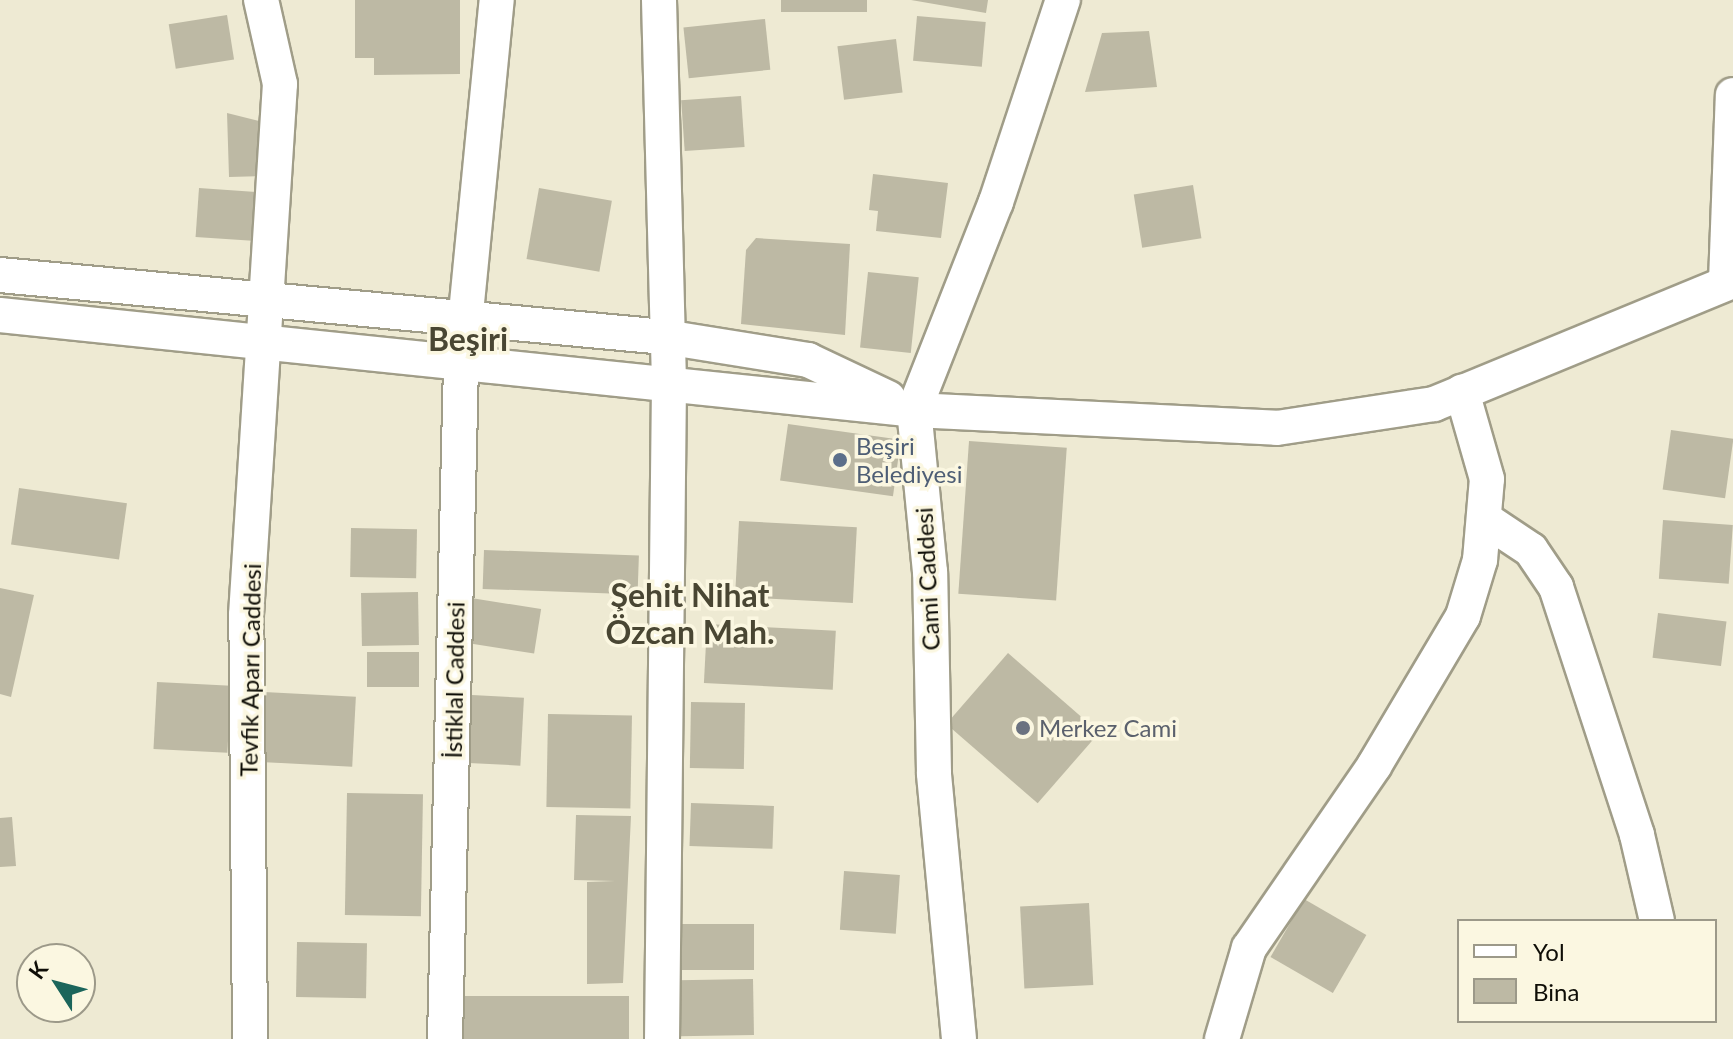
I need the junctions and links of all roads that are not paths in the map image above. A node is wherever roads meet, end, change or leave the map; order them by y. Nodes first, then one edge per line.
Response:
1 (261, 0) edge
2 (497, 0) edge
3 (659, 0) edge
4 (1063, 0) edge
5 (1733, 95) edge
6 (0, 275) edge
7 (1729, 281) edge
8 (272, 302) junction
9 (0, 315) edge
10 (466, 322) junction
11 (665, 337) junction
12 (269, 343) junction
13 (461, 364) junction
14 (669, 383) junction
15 (1462, 392) junction
16 (914, 410) junction
17 (1486, 520) junction
18 (1657, 919) edge
19 (250, 1039) edge
20 (445, 1039) edge
21 (662, 1039) edge
22 (959, 1039) edge
23 (1222, 1039) edge

1 - 8 street, Tevfik Aparı Caddesi
2 - 10 street, İstiklal Caddesi
3 - 11 street
4 - 16 street, Cami Caddesi
5 - 7 street
6 - 8 street
7 - 15 street
8 - 10 street
8 - 12 street, Tevfik Aparı Caddesi
9 - 12 street
10 - 11 street
10 - 13 street, İstiklal Caddesi
11 - 14 street
11 - 16 street
12 - 13 street
12 - 19 street, Tevfik Aparı Caddesi
13 - 14 street
13 - 20 street, İstiklal Caddesi
14 - 16 street
14 - 21 street
15 - 16 street
15 - 17 street
16 - 22 street, Cami Caddesi
17 - 18 street
17 - 23 street

